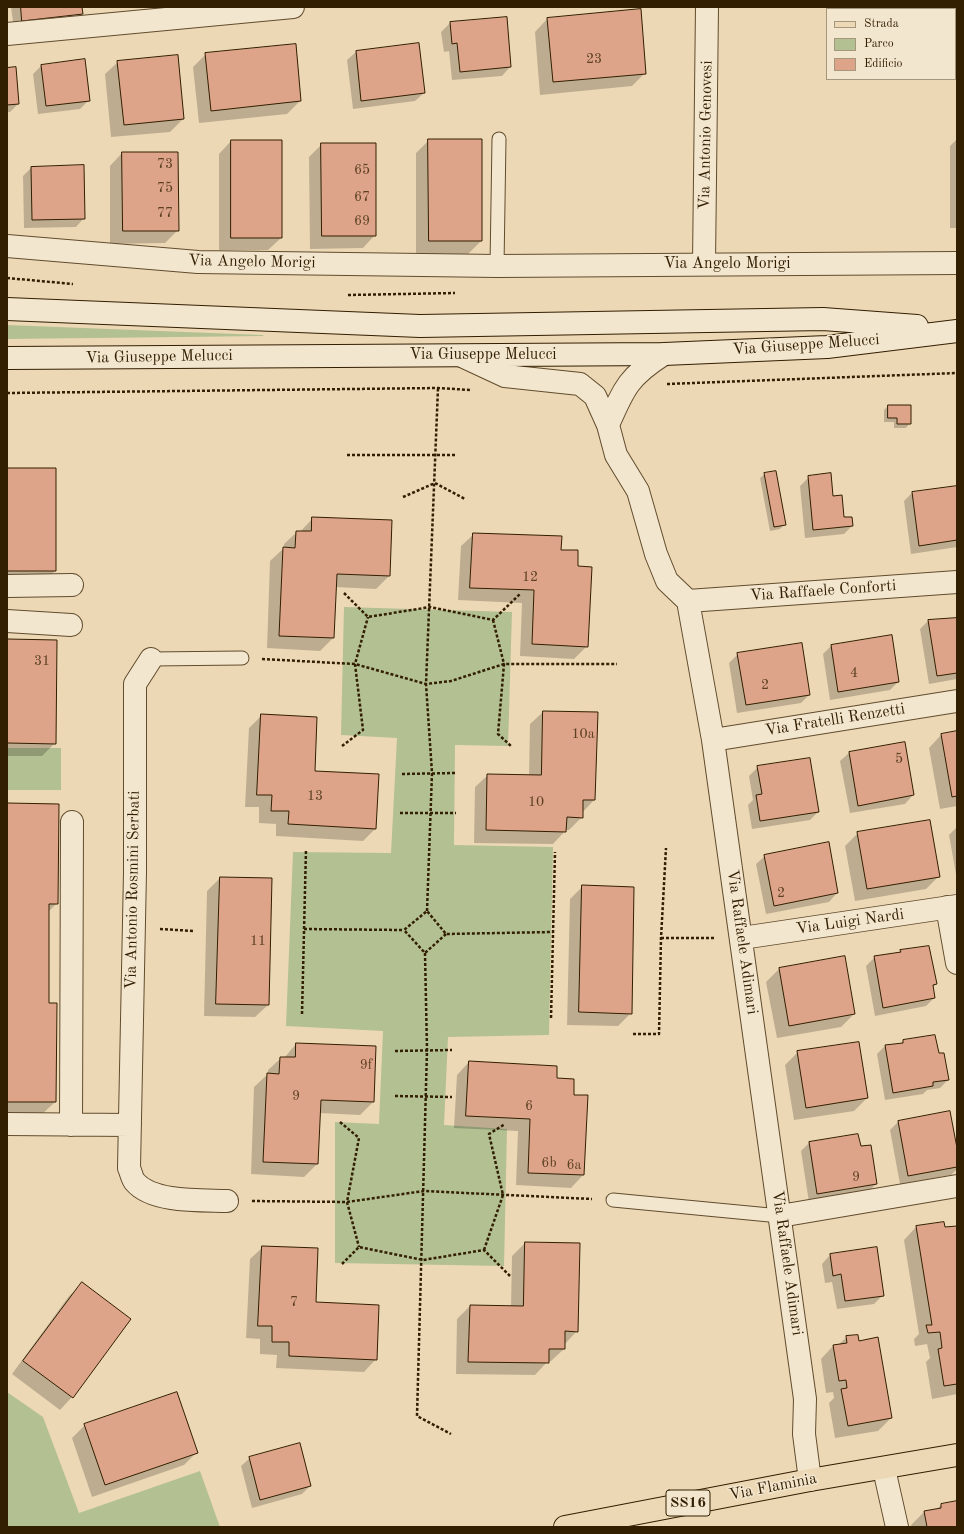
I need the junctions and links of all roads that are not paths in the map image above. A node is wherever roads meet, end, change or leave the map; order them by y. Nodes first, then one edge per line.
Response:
1 (293, 7) edge
2 (707, 7) edge
3 (189, 12) edge
4 (7, 34) edge
5 (499, 139) dead end
6 (7, 246) edge
7 (957, 263) edge
8 (704, 264) junction
9 (497, 266) junction
10 (7, 309) edge
11 (957, 330) edge
12 (664, 354) junction
13 (462, 356) junction
14 (7, 358) edge
15 (608, 425) junction
16 (957, 582) edge
17 (72, 585) dead end
18 (7, 586) edge
19 (688, 601) junction
20 (7, 621) edge
21 (71, 625) dead end
22 (151, 658) joint
23 (242, 658) road end
24 (957, 701) edge
25 (713, 740) junction
26 (72, 822) dead end
27 (952, 906) edge
28 (742, 938) junction
29 (957, 963) edge
30 (7, 1124) edge
31 (71, 1126) junction
32 (130, 1126) junction
33 (957, 1186) edge
34 (613, 1200) road end
35 (227, 1201) road end
36 (780, 1216) junction
37 (957, 1455) edge
38 (884, 1469) junction
39 (810, 1480) junction
40 (565, 1527) edge
41 (897, 1527) edge

1 - 3 street
2 - 8 street, Via Antonio Genovesi
3 - 4 street
5 - 9 lane
6 - 9 street, Via Angelo Morigi
7 - 8 street, Via Angelo Morigi
8 - 9 street, Via Angelo Morigi
10 - 11 street, Via Giuseppe Melucci
11 - 12 street, Via Giuseppe Melucci
12 - 13 street, Via Giuseppe Melucci
12 - 15 street
13 - 14 street, Via Giuseppe Melucci
13 - 15 street
15 - 19 street
16 - 19 street, Via Raffaele Conforti
17 - 18 street
19 - 25 street, Via Raffaele Adimari
20 - 21 street
22 - 23 lane
22 - 32 street, Via Antonio Rosmini Serbati
24 - 25 street, Via Fratelli Renzetti
25 - 28 street, Via Raffaele Adimari
26 - 31 street
27 - 28 street, Via Luigi Nardi
27 - 29 street
28 - 36 street, Via Raffaele Adimari
30 - 31 street
31 - 32 street
32 - 35 street, Via Antonio Rosmini Serbati
33 - 36 street
34 - 36 lane
36 - 39 street, Via Raffaele Adimari
37 - 38 main road, Via Flaminia / SS16
38 - 39 main road, Via Flaminia / SS16
38 - 41 street
39 - 40 main road, Via Flaminia / SS16

